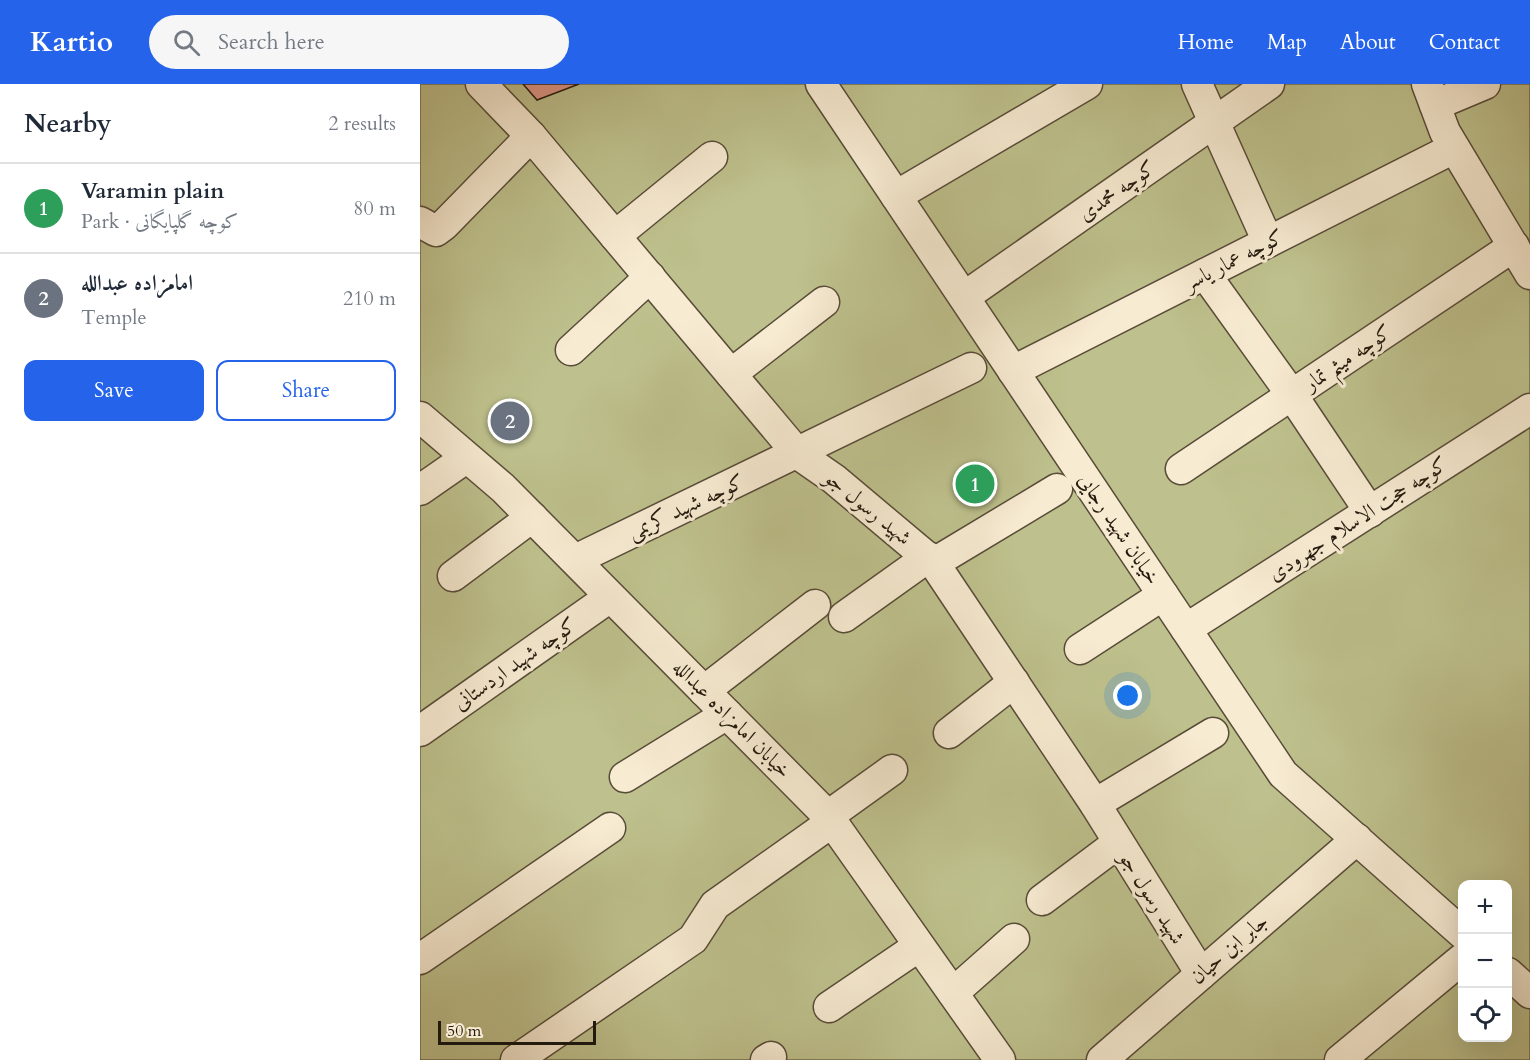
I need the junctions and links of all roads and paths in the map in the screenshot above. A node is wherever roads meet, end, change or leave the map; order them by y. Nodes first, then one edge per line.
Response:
1 (481, 84) edge
2 (821, 84) edge
3 (1087, 84) edge
4 (1197, 84) edge
5 (1269, 84) edge
6 (1485, 84) edge
7 (1431, 94) edge
8 (1215, 122) junction
9 (531, 136) junction
10 (1454, 148) junction
11 (712, 157) dead end
12 (896, 196) junction
13 (420, 222) edge
14 (615, 236) junction
15 (1268, 242) junction
16 (1514, 246) junction
17 (1205, 274) junction
18 (1530, 274) edge
19 (650, 277) junction
20 (964, 297) junction
21 (824, 302) dead end
22 (571, 350) dead end
23 (970, 368) dead end
24 (1013, 371) junction
25 (731, 374) junction
26 (1292, 395) junction
27 (1530, 409) edge
28 (420, 417) edge
29 (798, 454) junction
30 (466, 458) junction
31 (1181, 469) dead end
32 (1058, 489) dead end
33 (420, 490) edge
34 (1370, 512) junction
35 (532, 517) junction
36 (575, 560) junction
37 (931, 560) junction
38 (453, 576) dead end
39 (1163, 595) junction
40 (610, 597) junction
41 (815, 606) dead end
42 (844, 617) dead end
43 (1186, 629) junction
44 (1080, 649) dead end
45 (1014, 682) junction
46 (704, 691) junction
47 (727, 714) junction
48 (420, 731) edge
49 (950, 733) dead end
50 (1213, 733) dead end
51 (892, 770) dead end
52 (625, 777) dead end
53 (1095, 804) junction
54 (830, 819) junction
55 (610, 828) dead end
56 (1357, 839) junction
57 (1118, 843) junction
58 (1042, 900) dead end
59 (1458, 929) edge
60 (1014, 939) dead end
61 (919, 946) junction
62 (420, 959) edge
63 (1458, 962) edge
64 (1200, 974) junction
65 (1512, 977) edge
66 (952, 993) junction
67 (1530, 993) edge
68 (829, 1007) dead end
69 (516, 1060) edge
70 (1000, 1060) edge
71 (1102, 1060) edge
72 (1340, 1060) edge

1 - 9 street, شهید رسول جو
2 - 12 street, خیابان شهید رجایی
3 - 12 street
4 - 8 street
5 - 8 street, کوچه محمدی
6 - 7 street
7 - 10 street
8 - 15 street
8 - 20 street, کوچه محمدی
9 - 13 street
9 - 14 street, شهید رسول جو
10 - 15 street, کوچه عمار یاسر
10 - 16 street
11 - 14 street
12 - 20 street, خیابان شهید رجایی
14 - 19 street, شهید رسول جو
15 - 17 street, کوچه عمار یاسر
16 - 18 street
16 - 26 street, کوچه میثم تمار
17 - 24 street, کوچه عمار یاسر
17 - 26 street
19 - 22 street
19 - 25 street, شهید رسول جو
20 - 24 street, خیابان شهید رجایی
21 - 25 street
23 - 29 street, کوچه شهید کریمی
24 - 39 street, خیابان شهید رجایی
25 - 29 street, شهید رسول جو
26 - 31 street, کوچه میثم تمار
26 - 34 street
27 - 34 street, کوچه حجت الاسلام جهرودی
28 - 30 street, خیابان امامزاده عبدالله
29 - 36 street, کوچه شهید کریمی
29 - 37 street, شهید رسول جو
30 - 33 street
30 - 35 street, خیابان امامزاده عبدالله
32 - 37 street
34 - 43 street, کوچه حجت الاسلام جهرودی
35 - 36 street, خیابان امامزاده عبدالله
35 - 38 street
36 - 40 street, خیابان امامزاده عبدالله
37 - 42 street
37 - 45 street, شهید رسول جو
39 - 43 street, خیابان شهید رجایی
39 - 44 street
40 - 46 street, خیابان امامزاده عبدالله
40 - 48 street, کوچه شهید اردستانی
41 - 46 street
43 - 56 street, خیابان شهید رجایی
45 - 49 street
45 - 53 street, شهید رسول جو
46 - 47 street, خیابان امامزاده عبدالله
47 - 52 street
47 - 54 street, خیابان امامزاده عبدالله
50 - 53 street
51 - 54 street
53 - 57 street, شهید رسول جو
54 - 61 street, خیابان امامزاده عبدالله
54 - 69 street
55 - 62 street
56 - 59 street, خیابان شهید رجایی
56 - 64 street, جابر ابن حیان
57 - 58 street
57 - 64 street, شهید رسول جو
60 - 66 street
61 - 66 street, خیابان امامزاده عبدالله
61 - 68 street
63 - 72 street
64 - 71 street, جابر ابن حیان
65 - 67 street
66 - 70 street, خیابان امامزاده عبدالله

